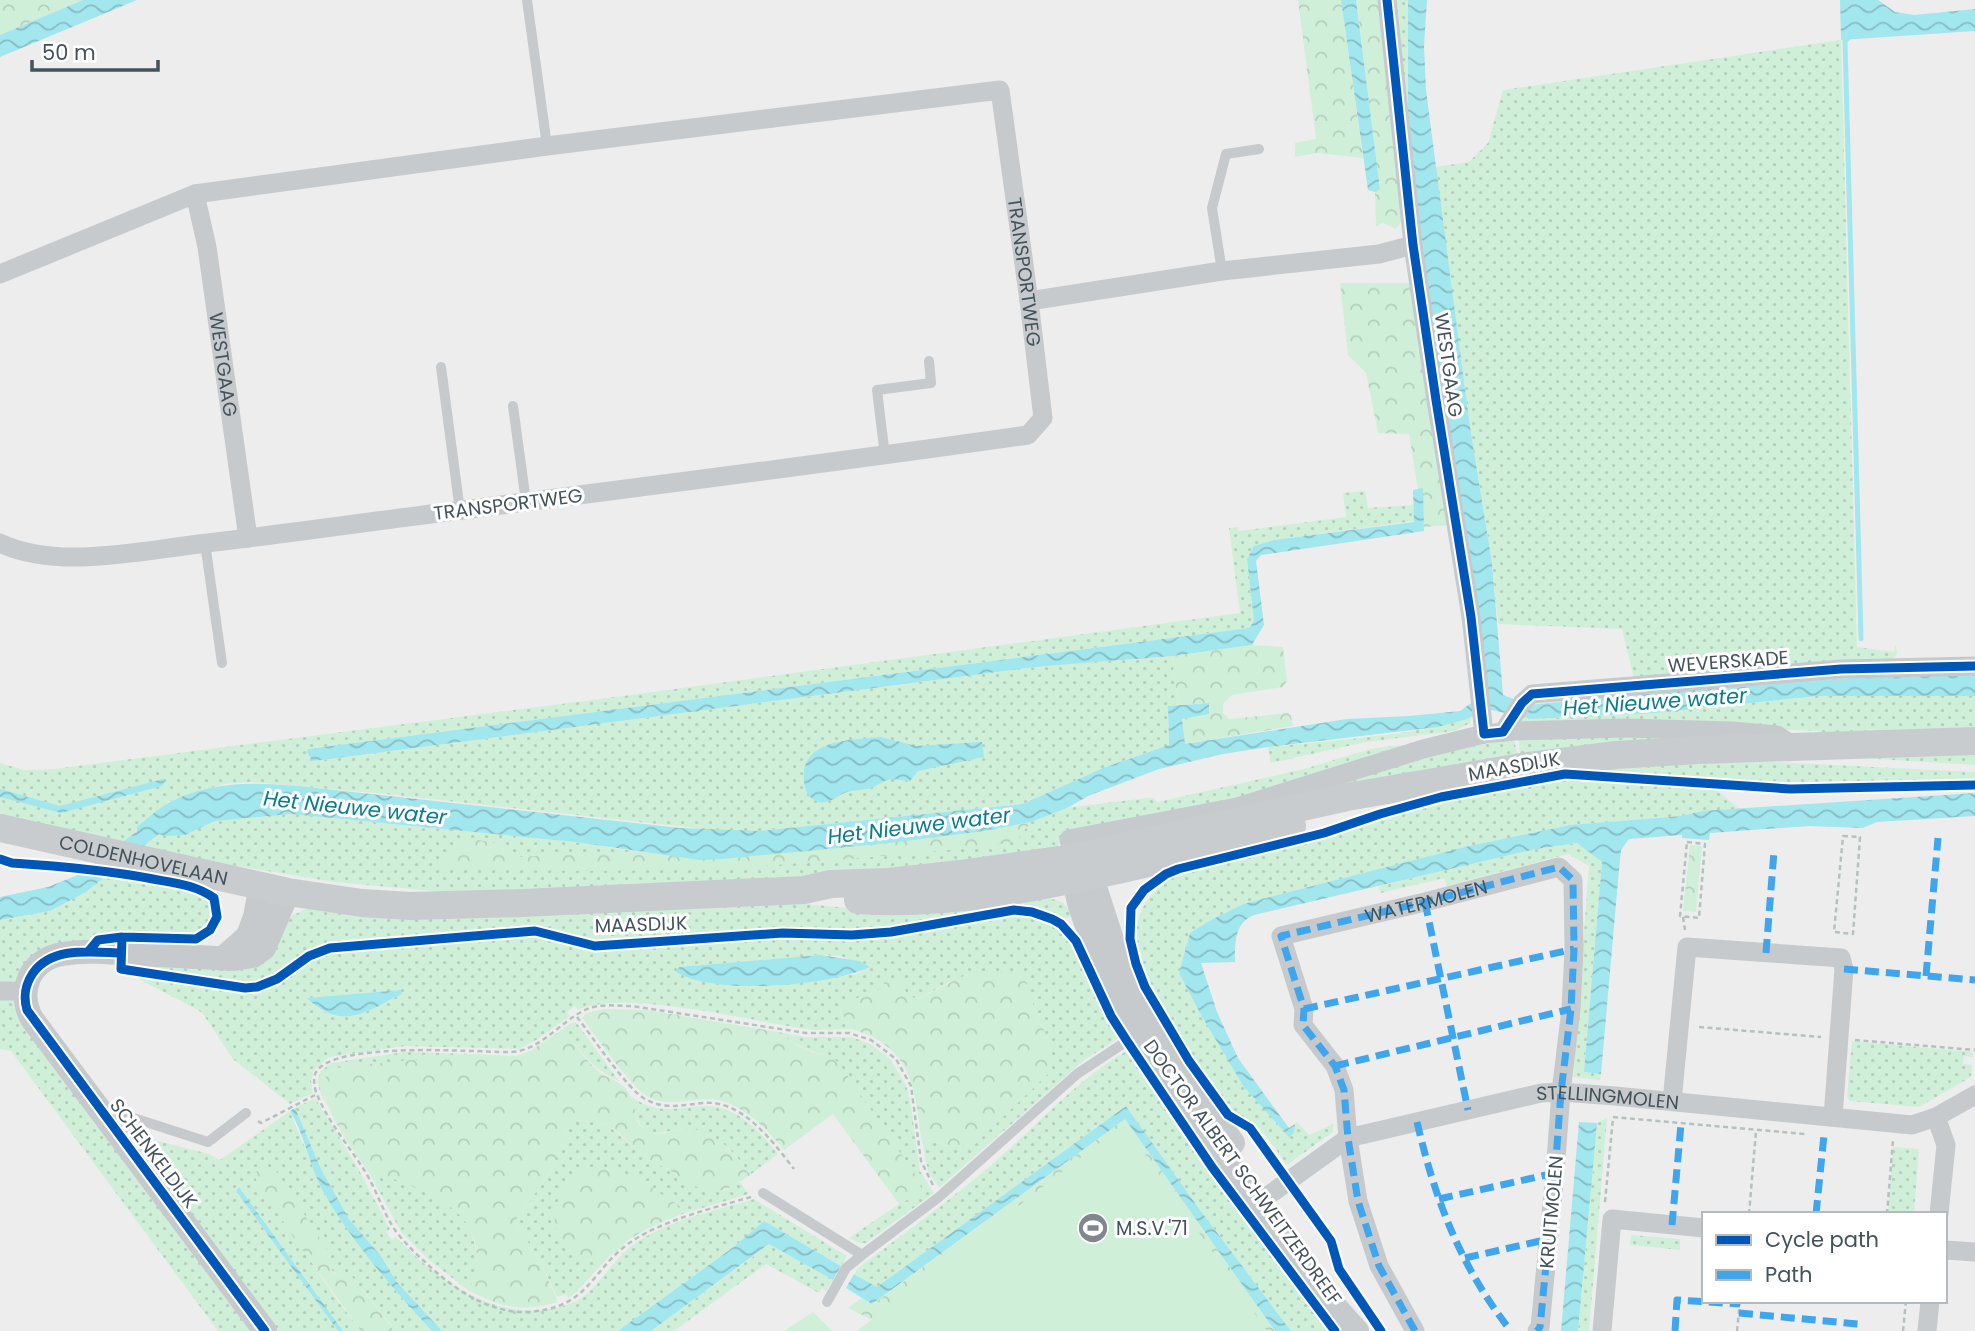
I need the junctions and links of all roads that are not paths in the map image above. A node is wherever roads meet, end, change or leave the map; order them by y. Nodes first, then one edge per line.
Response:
1 (527, 0) edge
2 (1387, 0) edge
3 (547, 145) junction
4 (1259, 149) dead end
5 (195, 194) junction
6 (1413, 244) junction
7 (1222, 271) junction
8 (0, 274) edge
9 (1029, 300) junction
10 (929, 361) dead end
11 (441, 367) dead end
12 (513, 406) dead end
13 (885, 456) junction
14 (526, 502) junction
15 (460, 511) junction
16 (248, 538) junction
17 (0, 543) edge
18 (205, 543) junction
19 (222, 663) dead end
20 (1975, 666) edge
21 (1507, 723) junction
22 (1975, 741) edge
23 (1792, 746) junction
24 (0, 828) edge
25 (1079, 871) junction
26 (261, 885) junction
27 (288, 891) junction
28 (222, 958) junction
29 (0, 991) edge
30 (25, 991) junction
31 (1144, 1030) junction
32 (1561, 1091) junction
33 (1975, 1095) edge
34 (1672, 1101) junction
35 (246, 1113) road end
36 (1833, 1117) junction
37 (1936, 1117) junction
38 (108, 1121) junction
39 (1348, 1138) junction
40 (763, 1193) road end
41 (1264, 1199) junction
42 (1939, 1212) edge
43 (1702, 1227) edge
44 (1947, 1250) edge
45 (1975, 1252) edge
46 (862, 1255) junction
47 (827, 1302) dead end
48 (1930, 1303) edge
49 (265, 1331) edge
50 (1357, 1331) edge
51 (1415, 1331) edge
52 (1537, 1331) edge
53 (1602, 1331) edge
54 (1927, 1331) edge

1 - 3 lane
2 - 6 street, WESTGAAG
3 - 5 street, TRANSPORTWEG
3 - 9 street, TRANSPORTWEG
4 - 7 lane
5 - 8 street, TRANSPORTWEG
5 - 16 street, WESTGAAG
6 - 7 street
6 - 21 street, WESTGAAG
7 - 9 street
9 - 13 street, TRANSPORTWEG
10 - 13 lane
11 - 15 lane
12 - 14 lane
13 - 14 street, TRANSPORTWEG
14 - 15 street, TRANSPORTWEG
15 - 16 street, TRANSPORTWEG
16 - 18 street, TRANSPORTWEG
17 - 18 street, TRANSPORTWEG
18 - 19 lane
20 - 21 street, WEVERSKADE
21 - 23 street, MAASDIJK
21 - 25 street, MAASDIJK
22 - 23 main road, MAASDIJK
23 - 25 main road, MAASDIJK
24 - 26 main road, COLDENHOVELAAN
25 - 27 main road, MAASDIJK
25 - 31 street, DOCTOR ALBERT SCHWEITZERDREEF
26 - 27 main road, COLDENHOVELAAN
26 - 28 street
27 - 28 street
28 - 30 street
29 - 30 street
30 - 38 street, SCHENKELDIJK
31 - 41 street, DOCTOR ALBERT SCHWEITZERDREEF
31 - 46 lane
32 - 34 street, STELLINGMOLEN
32 - 39 street, STELLINGMOLEN
32 - 39 street, WATERMOLEN
32 - 52 street, KRUITMOLEN
33 - 37 street, STELLINGMOLEN
34 - 36 street, STELLINGMOLEN
34 - 36 street
35 - 38 lane
36 - 37 street, STELLINGMOLEN
37 - 42 street
38 - 49 street, SCHENKELDIJK
39 - 41 street, STELLINGMOLEN
39 - 51 street
40 - 46 lane
41 - 50 street, DOCTOR ALBERT SCHWEITZERDREEF
43 - 53 street
44 - 45 street
46 - 47 lane
48 - 54 street

